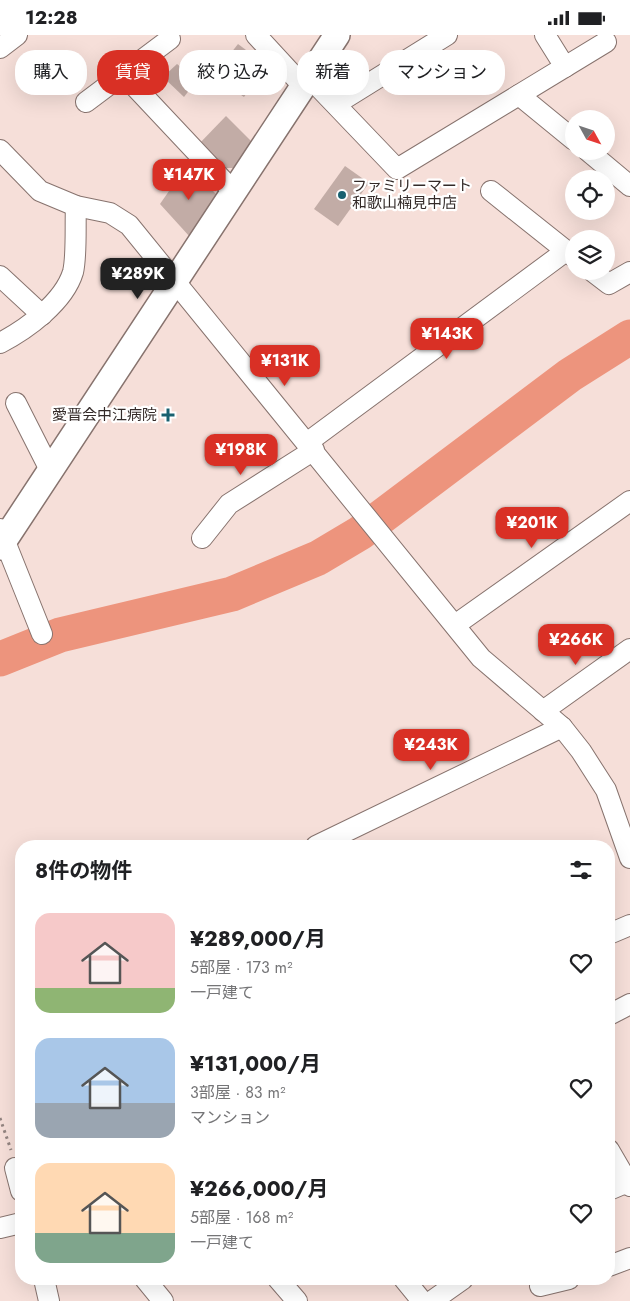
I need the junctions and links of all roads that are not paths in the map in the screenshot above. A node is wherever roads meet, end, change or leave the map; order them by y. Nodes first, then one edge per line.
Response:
1 (17, 35) edge
2 (256, 35) edge
3 (337, 35) edge
4 (447, 35) edge
5 (545, 35) edge
6 (170, 39) dead end
7 (606, 43) dead end
8 (0, 48) edge
9 (155, 50) edge
10 (327, 50) edge
11 (564, 67) junction
12 (297, 74) edge
13 (97, 94) edge
14 (143, 95) edge
15 (297, 95) edge
16 (324, 95) edge
17 (519, 95) junction
18 (86, 102) dead end
19 (336, 104) junction
20 (565, 133) edge
21 (0, 150) edge
22 (599, 160) edge
23 (630, 186) edge
24 (234, 191) junction
25 (491, 191) dead end
26 (76, 206) junction
27 (565, 250) edge
28 (565, 258) edge
29 (630, 272) edge
30 (0, 276) edge
31 (175, 280) junction
32 (604, 280) edge
33 (42, 315) junction
34 (0, 343) edge
35 (16, 403) dead end
36 (311, 446) junction
37 (50, 470) junction
38 (630, 501) edge
39 (2, 538) edge
40 (202, 538) dead end
41 (455, 625) junction
42 (42, 634) dead end
43 (630, 649) edge
44 (543, 711) junction
45 (562, 727) junction
46 (328, 840) edge
47 (630, 858) edge
48 (630, 925) edge
49 (615, 932) edge
50 (630, 1004) edge
51 (615, 1012) edge
52 (615, 1160) edge
53 (629, 1183) edge
54 (615, 1188) edge
55 (15, 1224) edge
56 (0, 1228) edge
57 (630, 1258) edge
58 (615, 1264) edge
59 (45, 1285) edge
60 (151, 1285) edge
61 (283, 1285) edge
62 (413, 1285) edge
63 (455, 1285) edge
64 (435, 1299) edge
65 (49, 1301) edge
66 (163, 1301) edge
67 (297, 1301) edge

1 - 8 street
2 - 12 street
3 - 10 street
4 - 19 street
5 - 11 street
6 - 9 street
7 - 11 street
11 - 17 street
13 - 18 street
14 - 24 street
15 - 24 street
16 - 19 street
17 - 19 street
17 - 20 street
21 - 26 street
22 - 23 street
24 - 31 street
25 - 27 street
26 - 31 street
26 - 33 street
28 - 36 street
29 - 32 street
30 - 33 street
31 - 36 street
31 - 37 street
33 - 34 street
35 - 37 street
36 - 40 street
36 - 41 street
37 - 39 street
38 - 41 street
39 - 42 street
41 - 44 street
43 - 44 street
44 - 45 street
45 - 46 street
45 - 47 street
48 - 49 street
50 - 51 street
52 - 53 street
53 - 54 street
55 - 56 street
57 - 58 street
59 - 65 street
60 - 66 street
61 - 67 street
62 - 64 street
63 - 64 street

